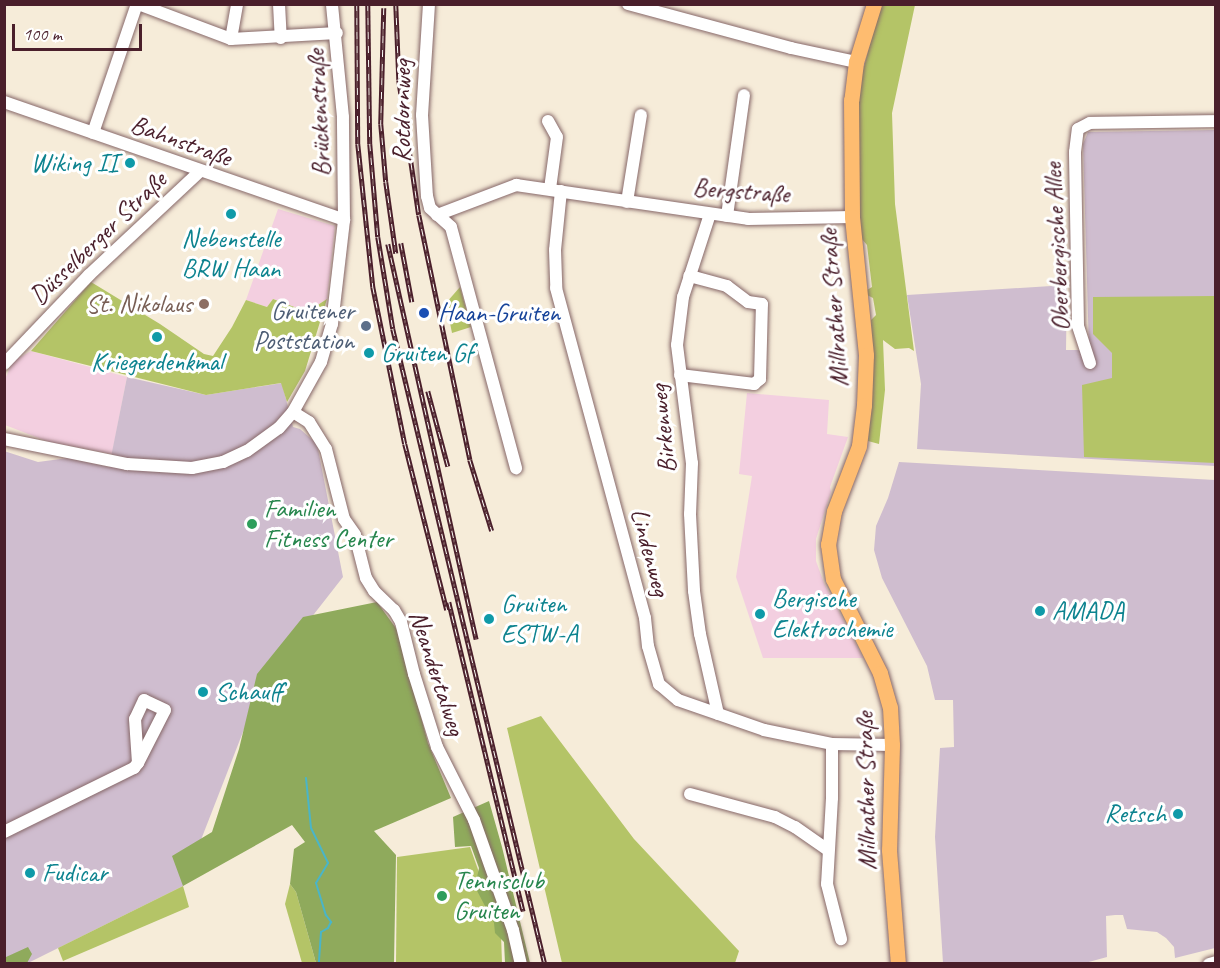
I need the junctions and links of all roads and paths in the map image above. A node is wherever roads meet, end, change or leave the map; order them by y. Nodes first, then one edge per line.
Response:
1 (138, 4) edge
2 (237, 4) edge
3 (279, 4) edge
4 (332, 4) edge
5 (429, 4) edge
6 (628, 4) edge
7 (874, 4) edge
8 (337, 33) junction
9 (281, 38) junction
10 (231, 39) junction
11 (856, 62) junction
12 (744, 96) dead end
13 (4, 102) edge
14 (641, 116) dead end
15 (1215, 121) edge
16 (548, 122) dead end
17 (93, 133) junction
18 (200, 171) junction
19 (556, 190) junction
20 (627, 202) junction
21 (710, 214) junction
22 (437, 215) junction
23 (727, 216) junction
24 (852, 217) junction
25 (344, 220) junction
26 (689, 276) junction
27 (5, 363) edge
28 (1090, 363) dead end
29 (681, 375) junction
30 (293, 412) junction
31 (4, 439) edge
32 (516, 468) dead end
33 (718, 714) junction
34 (832, 744) junction
35 (892, 745) junction
36 (138, 763) dead end
37 (690, 794) dead end
38 (4, 832) edge
39 (828, 850) junction
40 (841, 939) dead end
41 (1215, 962) edge
42 (521, 963) edge
43 (898, 963) edge
44 (1209, 963) edge

1 - 10 street
1 - 17 street
2 - 10 street
3 - 9 street
4 - 8 street, Brückenstraße
5 - 22 street, Rotdornweg
6 - 11 street
7 - 11 main road, Millrather Straße
8 - 9 street
8 - 25 street, Brückenstraße
9 - 10 street
11 - 24 main road, Millrather Straße
12 - 23 street
13 - 17 street, Bahnstraße
14 - 20 street
15 - 28 street, Oberbergische Allee
16 - 19 street
17 - 18 street, Bahnstraße
18 - 25 street, Bahnstraße
18 - 27 street, Düsselberger Straße
19 - 20 street, Bergstraße
19 - 22 street, Bergstraße
19 - 33 street, Lindenweg
20 - 21 street, Bergstraße
21 - 23 street, Bergstraße
21 - 26 street, Birkenweg
22 - 32 street, Rotdornweg
23 - 24 street, Bergstraße
24 - 35 main road, Millrather Straße
25 - 30 street, Brückenstraße
26 - 29 street, Birkenweg
26 - 29 street
29 - 33 street, Birkenweg
30 - 31 street, Brückenstraße
30 - 42 street, Neandertalweg
33 - 34 street, Lindenweg
34 - 35 street, Lindenweg
34 - 39 street
35 - 43 main road, Millrather Straße
36 - 38 street
37 - 39 street
39 - 40 street
41 - 44 street

